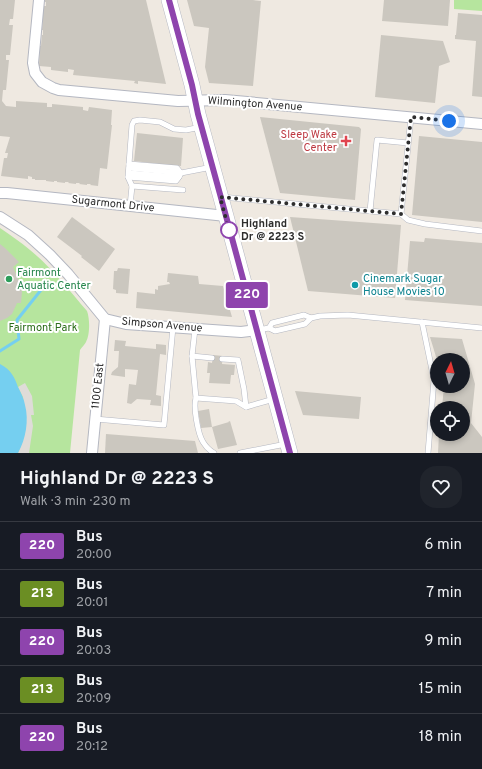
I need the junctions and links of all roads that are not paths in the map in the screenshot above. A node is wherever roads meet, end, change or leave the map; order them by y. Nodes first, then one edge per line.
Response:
1 (39, 0) edge
2 (169, 0) edge
3 (196, 100) junction
4 (411, 117) junction
5 (482, 124) edge
6 (202, 126) junction
7 (408, 143) junction
8 (212, 167) junction
9 (129, 170) junction
10 (179, 177) junction
11 (132, 186) junction
12 (172, 189) junction
13 (183, 190) dead end
14 (0, 193) edge
15 (220, 197) junction
16 (130, 206) junction
17 (370, 211) junction
18 (401, 214) junction
19 (226, 216) junction
20 (0, 217) edge
21 (482, 231) edge
22 (105, 318) junction
23 (311, 318) junction
24 (422, 322) junction
25 (174, 327) junction
26 (482, 328) edge
27 (195, 329) junction
28 (263, 329) junction
29 (192, 356) junction
30 (212, 358) dead end
31 (222, 359) dead end
32 (196, 398) junction
33 (275, 399) junction
34 (246, 407) junction
35 (95, 419) junction
36 (288, 448) edge
37 (92, 453) edge
38 (214, 453) edge
39 (240, 453) edge
40 (428, 453) edge

1 - 3 street, Wilmington Avenue
2 - 3 street
3 - 4 street, Wilmington Avenue
3 - 6 street
4 - 5 street, Wilmington Avenue
4 - 7 lane
6 - 8 street
6 - 9 lane
7 - 17 lane
7 - 18 lane
8 - 10 lane
8 - 15 street
9 - 10 lane
9 - 10 lane
9 - 10 lane
9 - 11 lane
10 - 12 lane
11 - 12 lane
11 - 16 lane
12 - 13 lane
14 - 16 street, Sugarmont Drive
15 - 17 lane
15 - 19 street
16 - 19 street, Sugarmont Drive
17 - 18 lane
18 - 21 lane
19 - 28 street
20 - 22 street, Simpson Avenue
22 - 25 street, Simpson Avenue
22 - 35 street, 1100 East
23 - 24 lane, Simpson Avenue
23 - 28 lane, Simpson Avenue
23 - 28 lane, Simpson Avenue
24 - 26 lane, Simpson Avenue
24 - 40 lane
25 - 27 street, Simpson Avenue
25 - 35 lane
27 - 28 street, Simpson Avenue
27 - 29 lane
28 - 33 street
29 - 30 lane
29 - 32 lane
31 - 34 lane
32 - 34 lane
32 - 38 lane
33 - 34 lane
33 - 36 street
35 - 37 street, 1100 East
36 - 39 lane

